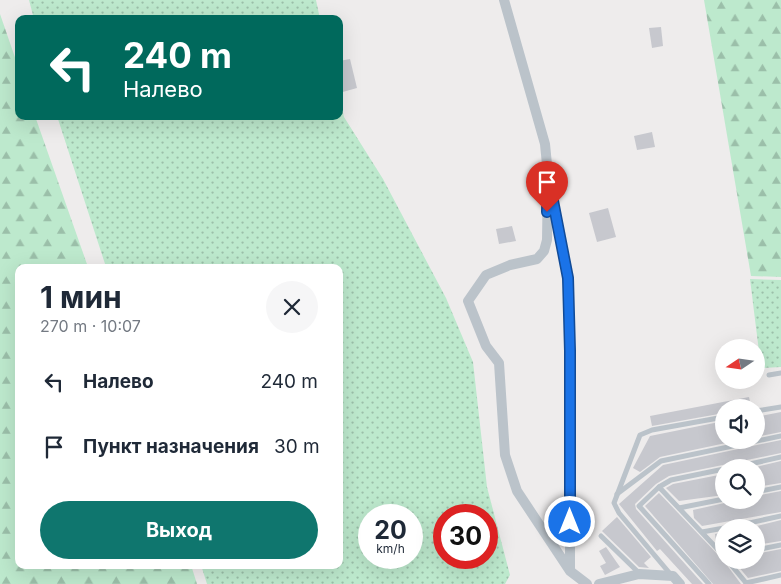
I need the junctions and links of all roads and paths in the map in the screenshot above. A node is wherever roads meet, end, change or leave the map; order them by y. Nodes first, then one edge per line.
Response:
1 (504, 0) edge
2 (548, 175) junction
3 (781, 373) edge
4 (769, 375) dead end
5 (781, 407) edge
6 (765, 410) edge
7 (715, 419) edge
8 (781, 436) edge
9 (781, 457) edge
10 (765, 461) edge
11 (715, 471) edge
12 (659, 486) junction
13 (781, 487) edge
14 (765, 490) edge
15 (617, 494) junction
16 (715, 500) edge
17 (679, 508) junction
18 (781, 516) edge
19 (765, 519) edge
20 (715, 530) edge
21 (702, 532) junction
22 (600, 536) dead end
23 (781, 545) edge
24 (715, 546) edge
25 (765, 548) edge
26 (734, 569) edge
27 (570, 571) junction
28 (639, 574) junction
29 (781, 575) edge
30 (676, 580) edge
31 (746, 583) edge
32 (587, 584) edge
33 (599, 584) edge
34 (709, 584) edge

1 - 2 street
2 - 27 street
2 - 27 street
3 - 4 lane
5 - 6 lane
7 - 15 lane
8 - 15 lane
9 - 10 lane
11 - 12 lane
12 - 17 lane
12 - 34 lane
13 - 14 lane
15 - 30 lane
16 - 17 lane
17 - 21 lane
18 - 19 lane
20 - 21 lane
21 - 24 lane
22 - 28 lane
23 - 25 lane
26 - 31 lane
27 - 32 street
28 - 30 street
28 - 33 street
29 - 31 lane

